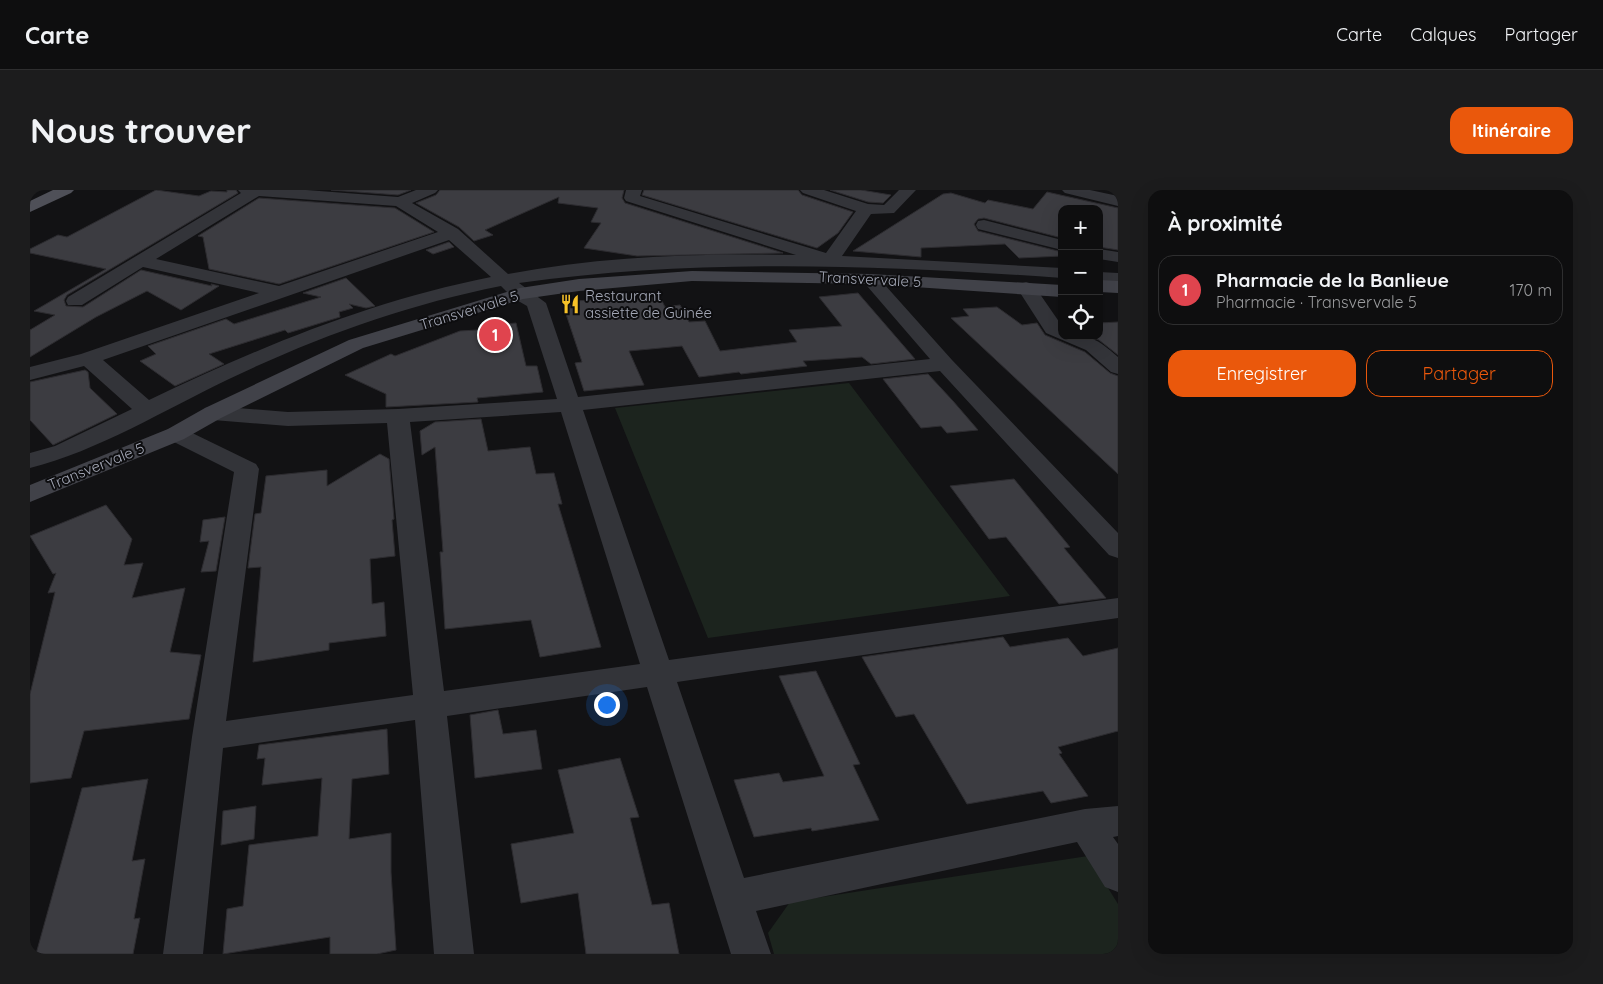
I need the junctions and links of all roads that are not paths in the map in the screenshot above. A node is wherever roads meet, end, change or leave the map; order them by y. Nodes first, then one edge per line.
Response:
1 (66, 190) edge
2 (251, 190) edge
3 (430, 190) edge
4 (634, 190) edge
5 (808, 190) edge
6 (908, 190) edge
7 (1070, 190) edge
8 (1118, 200) edge
9 (400, 202) junction
10 (30, 207) edge
11 (866, 209) junction
12 (984, 225) dead end
13 (452, 233) junction
14 (1058, 243) edge
15 (1103, 255) edge
16 (1118, 257) edge
17 (830, 260) junction
18 (140, 261) junction
19 (1058, 273) edge
20 (1103, 277) edge
21 (1118, 278) edge
22 (870, 279) junction
23 (1058, 283) edge
24 (512, 286) junction
25 (1103, 286) edge
26 (1118, 287) edge
27 (1026, 288) junction
28 (1058, 291) edge
29 (280, 292) junction
30 (1103, 294) edge
31 (1118, 295) edge
32 (75, 301) dead end
33 (1058, 331) edge
34 (1079, 340) edge
35 (88, 358) junction
36 (945, 364) junction
37 (1118, 368) edge
38 (30, 374) edge
39 (570, 405) junction
40 (148, 411) junction
41 (213, 413) junction
42 (398, 416) junction
43 (176, 434) junction
44 (30, 461) edge
45 (30, 477) edge
46 (30, 494) edge
47 (1118, 549) edge
48 (1118, 608) edge
49 (658, 673) junction
50 (430, 706) junction
51 (208, 737) junction
52 (1102, 823) edge
53 (1118, 875) edge
54 (732, 898) junction
55 (183, 954) edge
56 (454, 954) edge
57 (750, 954) edge

1 - 10 main road
2 - 9 street
2 - 18 street
3 - 9 street
4 - 17 street
5 - 11 street
6 - 11 street
7 - 8 street
9 - 13 street
11 - 17 street
12 - 14 street
13 - 24 street
13 - 29 street
15 - 16 street
17 - 19 street, Transvervale 5
17 - 24 street, Transvervale 5
18 - 29 street
18 - 32 street
20 - 21 street
22 - 24 main road, Transvervale 5
22 - 27 main road, Transvervale 5
22 - 36 street
23 - 24 main road, Transvervale 5
24 - 39 street
24 - 40 street, Transvervale 5
24 - 41 main road, Transvervale 5
24 - 45 main road, Transvervale 5
25 - 26 main road
27 - 28 main road, Transvervale 5
27 - 33 street
29 - 35 street
30 - 31 main road
34 - 37 street
35 - 38 street
35 - 40 street
36 - 39 street
36 - 47 street
39 - 42 street
39 - 49 street
40 - 44 street, Transvervale 5
41 - 42 street
41 - 43 main road, Transvervale 5
42 - 50 street
43 - 46 main road, Transvervale 5
43 - 51 street
48 - 49 street
49 - 50 street
49 - 54 street
50 - 51 street
50 - 56 street
51 - 55 street
52 - 53 street
52 - 54 street
54 - 57 street

